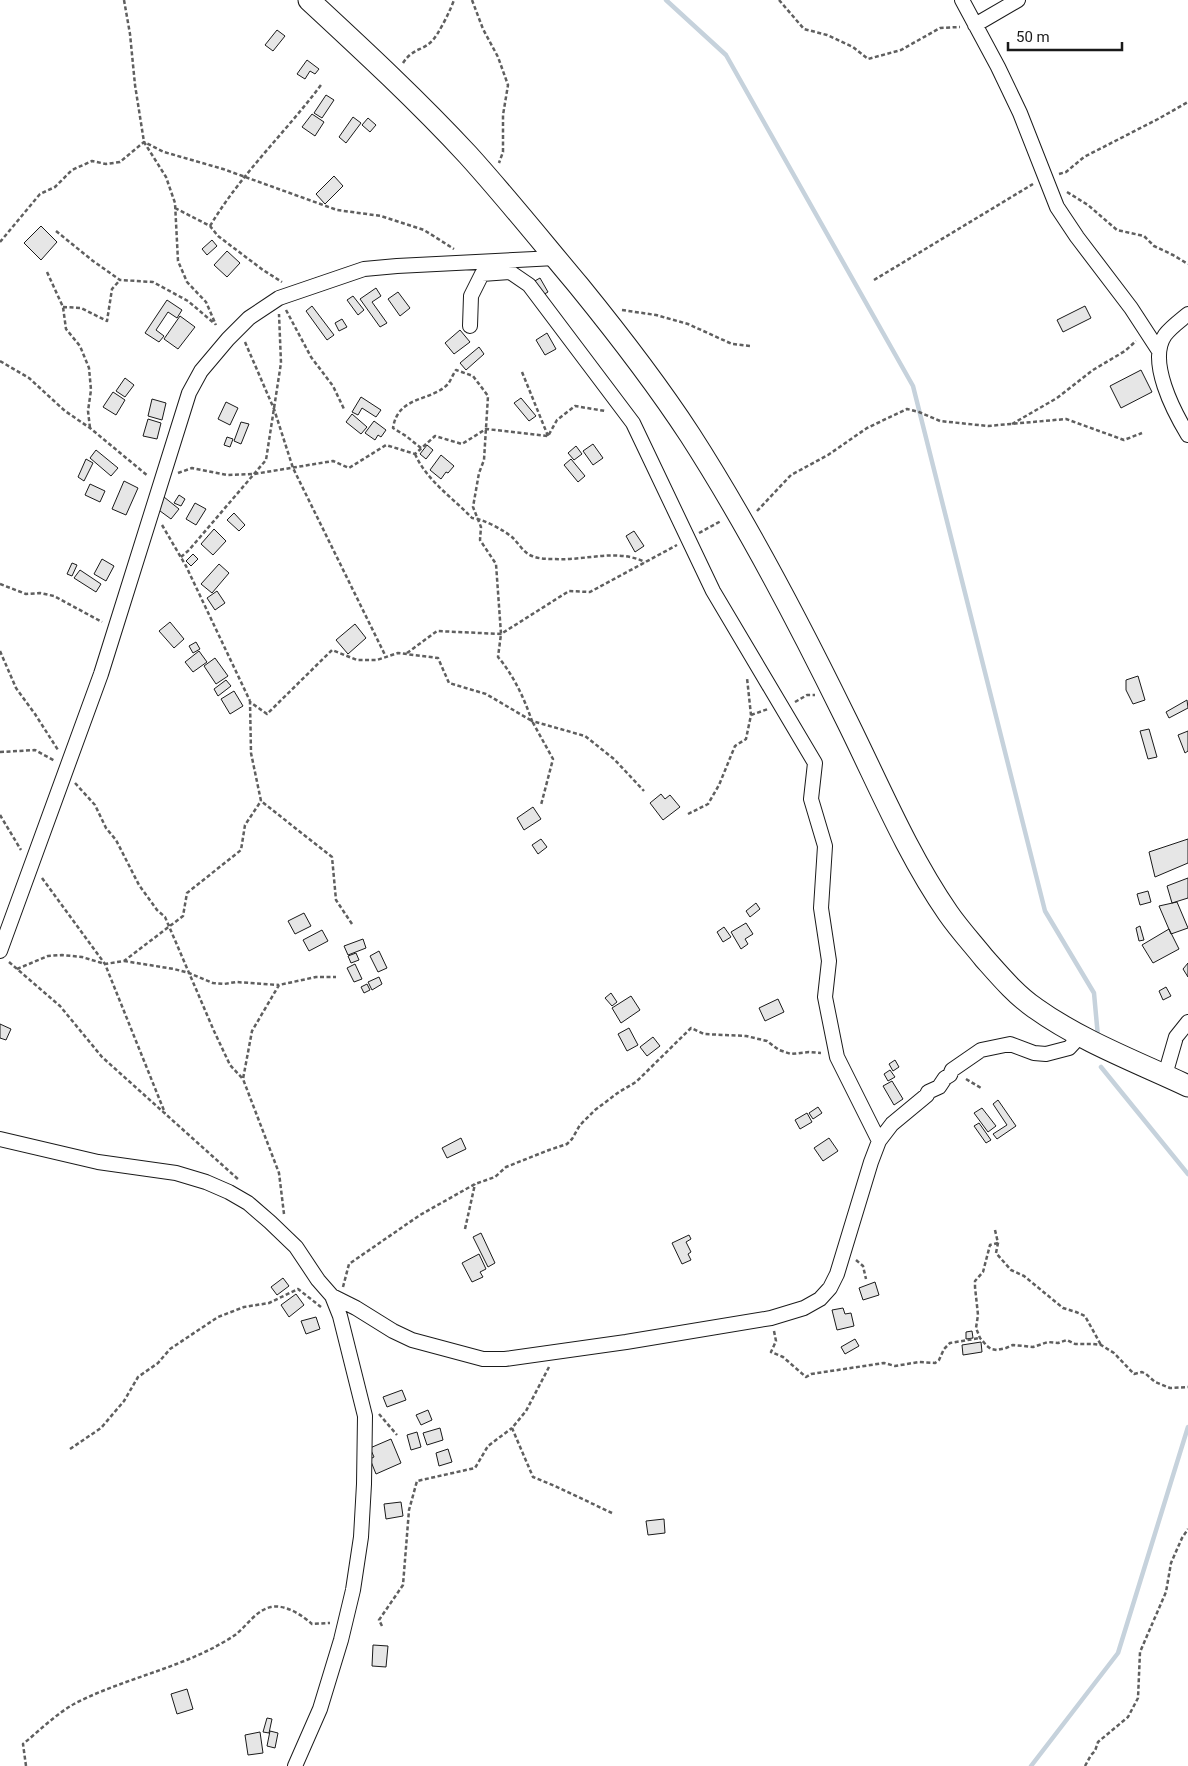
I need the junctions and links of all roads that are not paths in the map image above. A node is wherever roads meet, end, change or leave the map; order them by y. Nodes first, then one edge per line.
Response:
1 (309, 0) edge
2 (962, 0) edge
3 (1018, 0) edge
4 (975, 25) junction
5 (556, 258) junction
6 (1188, 314) edge
7 (470, 326) dead end
8 (1159, 351) junction
9 (1188, 435) edge
10 (3, 955) edge
11 (1188, 1022) edge
12 (1081, 1035) junction
13 (1165, 1075) junction
14 (1188, 1086) edge
15 (0, 1139) edge
16 (879, 1141) junction
17 (336, 1298) junction
18 (295, 1766) edge

1 - 5 main road
2 - 4 street
3 - 4 street
4 - 8 street
5 - 10 street
5 - 12 main road
6 - 8 street
7 - 16 street
8 - 9 street
11 - 13 street
12 - 13 main road
12 - 16 street
13 - 14 main road
15 - 17 street
16 - 17 street
17 - 18 street

